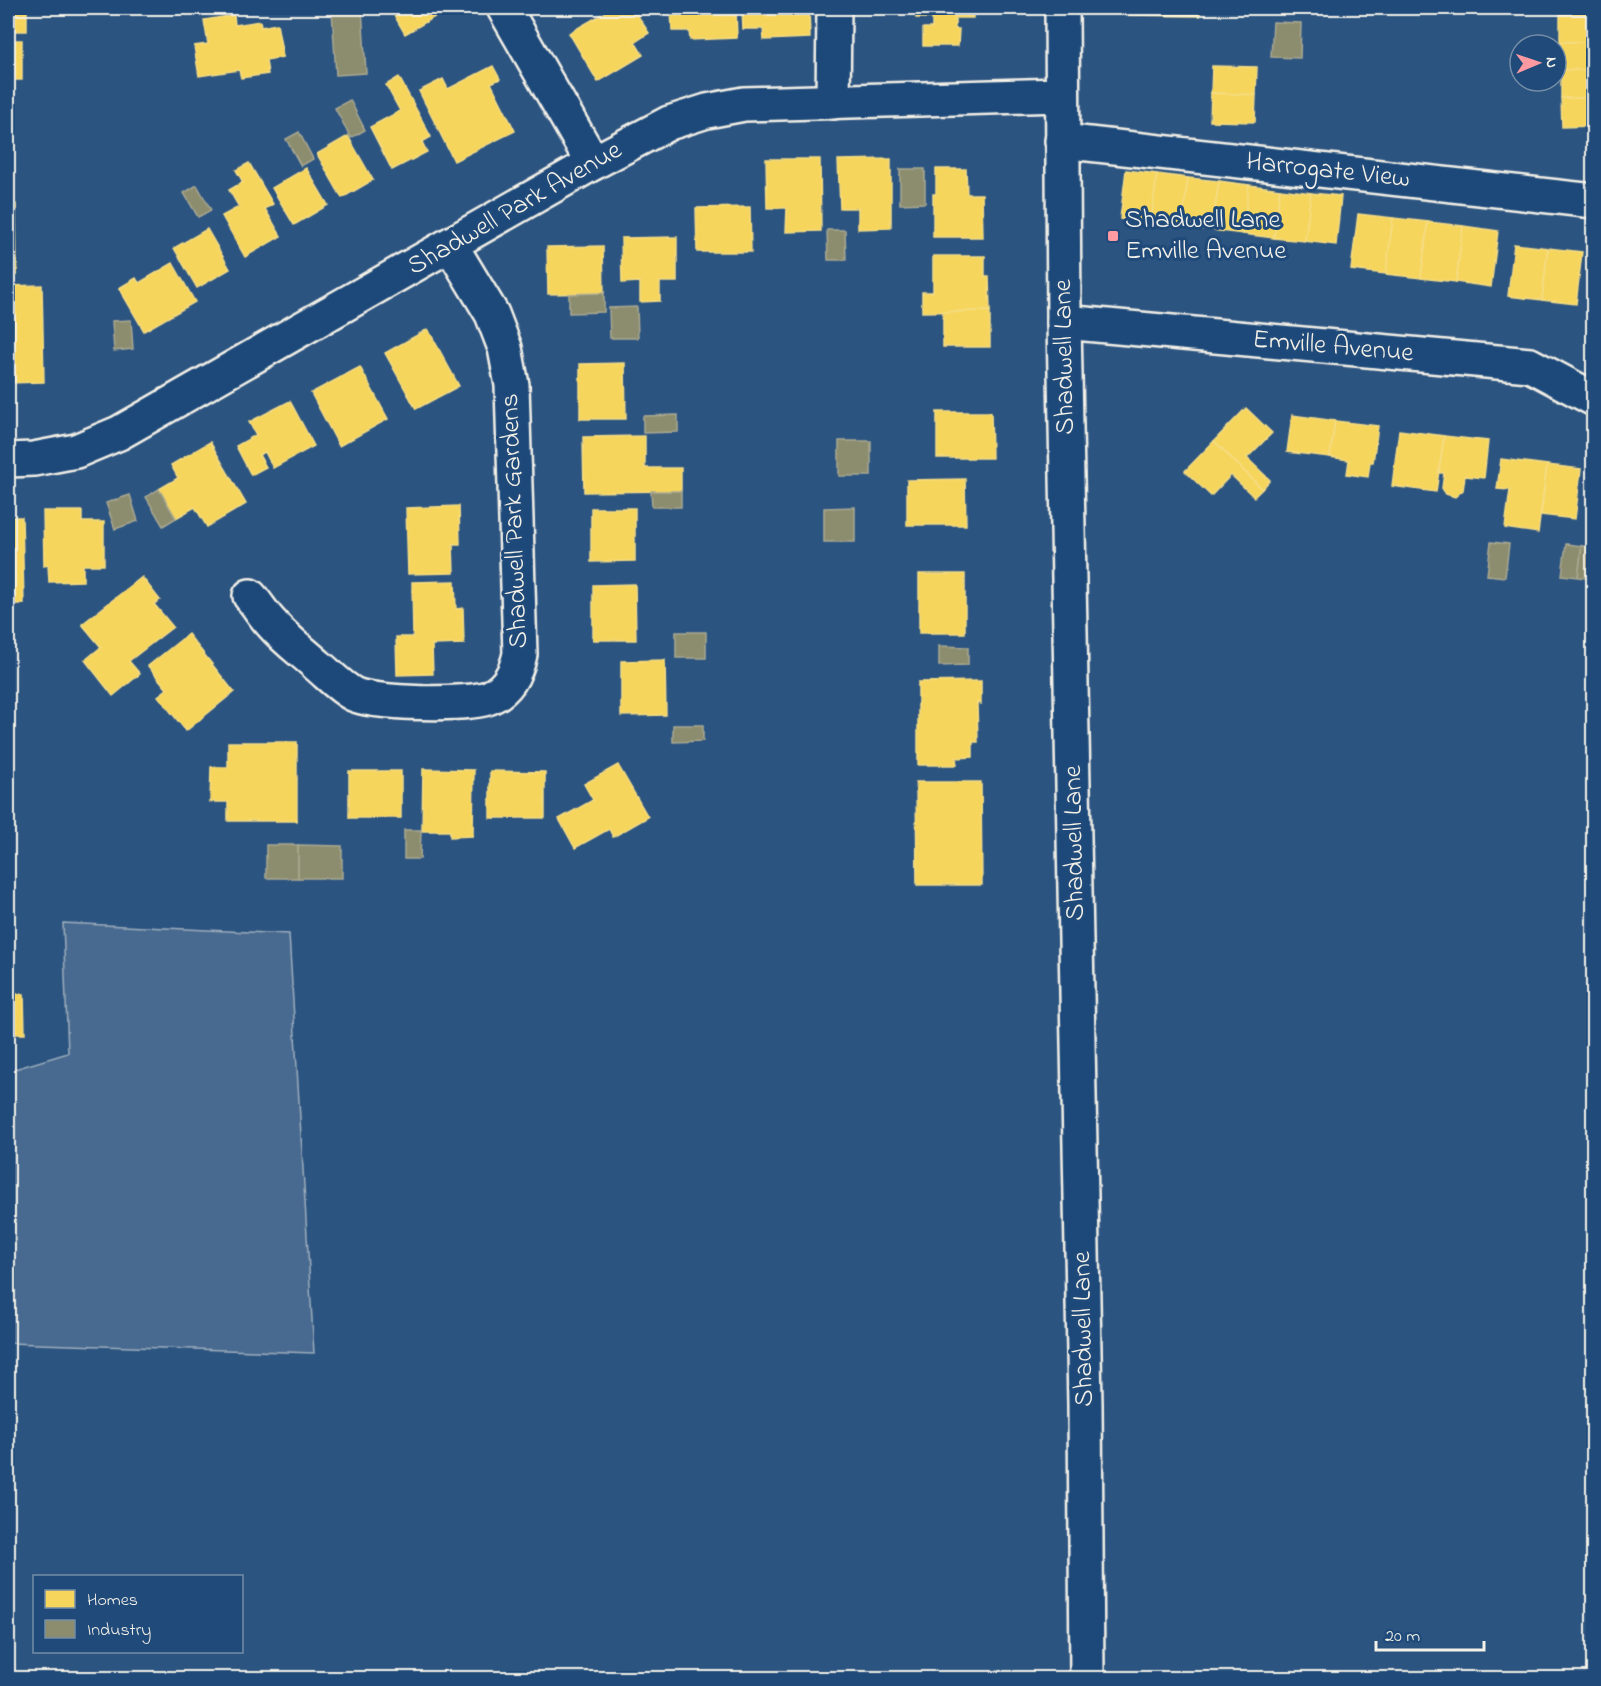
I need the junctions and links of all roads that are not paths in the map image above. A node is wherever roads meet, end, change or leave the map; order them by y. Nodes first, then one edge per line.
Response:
1 (504, 8) edge
2 (834, 8) edge
3 (1062, 8) edge
4 (1061, 95) junction
5 (833, 102) junction
6 (1062, 141) junction
7 (593, 163) junction
8 (1593, 201) edge
9 (451, 246) junction
10 (1065, 322) junction
11 (1593, 399) edge
12 (8, 460) edge
13 (250, 596) dead end
14 (1087, 1678) edge

1 - 7 street
2 - 5 street
3 - 4 street, Shadwell Lane
4 - 5 street, Shadwell Park Avenue
4 - 6 street, Shadwell Lane
5 - 7 street, Shadwell Park Avenue
6 - 8 street, Harrogate View
6 - 10 street, Shadwell Lane
7 - 9 street, Shadwell Park Avenue
9 - 12 street, Shadwell Park Avenue
9 - 13 street, Shadwell Park Gardens
10 - 11 street, Emville Avenue
10 - 14 street, Shadwell Lane

